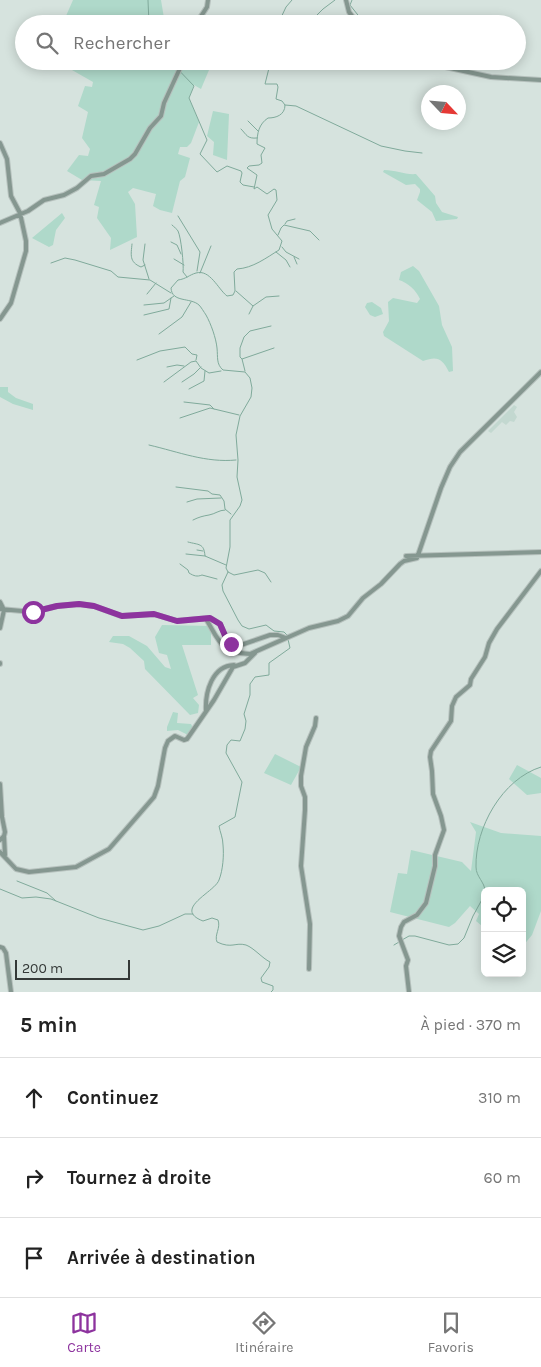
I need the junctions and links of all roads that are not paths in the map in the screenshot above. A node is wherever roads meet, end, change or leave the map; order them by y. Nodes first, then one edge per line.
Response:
1 (208, 0) edge
2 (346, 0) edge
3 (202, 15) edge
4 (351, 15) edge
5 (179, 70) edge
6 (459, 70) edge
7 (541, 80) edge
8 (0, 143) edge
9 (20, 215) junction
10 (0, 223) edge
11 (0, 319) edge
12 (541, 372) edge
13 (541, 552) edge
14 (420, 554) junction
15 (406, 556) dead end
16 (541, 571) edge
17 (0, 602) edge
18 (2, 609) edge
19 (206, 619) junction
20 (0, 628) edge
21 (286, 638) junction
22 (258, 651) junction
23 (236, 665) junction
24 (206, 711) junction
25 (316, 718) dead end
26 (0, 784) edge
27 (4, 836) junction
28 (0, 840) edge
29 (0, 852) edge
30 (4, 855) junction
31 (0, 947) edge
32 (309, 969) dead end
33 (11, 992) edge
34 (409, 992) edge

1 - 3 street
2 - 4 street
5 - 9 street
6 - 7 street
8 - 9 street
9 - 10 street
9 - 11 street
12 - 14 street
13 - 14 street
14 - 15 street
14 - 21 street
16 - 34 street
17 - 18 street
18 - 19 street
18 - 20 street
19 - 21 street
19 - 22 street
21 - 22 street
22 - 23 street
23 - 24 street
23 - 24 street
24 - 30 street
25 - 32 street
26 - 27 street
27 - 28 street
27 - 30 street
29 - 30 street
31 - 33 street

